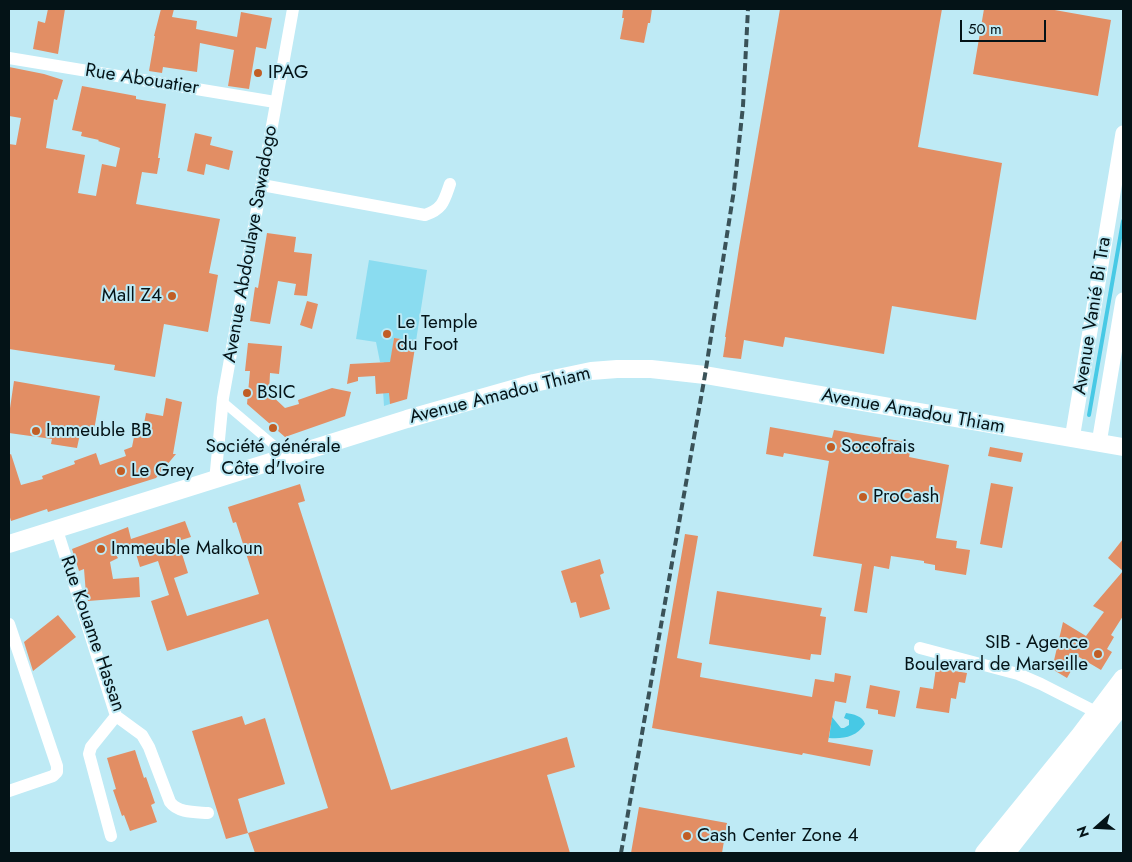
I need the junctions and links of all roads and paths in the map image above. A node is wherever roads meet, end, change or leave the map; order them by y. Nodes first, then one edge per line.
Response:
1 (293, 9) edge
2 (9, 58) edge
3 (275, 102) junction
4 (1123, 139) edge
5 (450, 184) dead end
6 (262, 185) junction
7 (1123, 300) edge
8 (223, 402) junction
9 (1072, 439) junction
10 (1100, 443) junction
11 (1123, 447) edge
12 (288, 457) junction
13 (215, 481) junction
14 (57, 530) junction
15 (9, 544) edge
16 (9, 624) edge
17 (920, 648) dead end
18 (1123, 678) edge
19 (1123, 704) edge
20 (1096, 712) junction
21 (116, 716) junction
22 (9, 791) edge
23 (208, 813) dead end
24 (111, 836) dead end
25 (984, 853) edge
26 (1006, 853) edge

1 - 3 street, Avenue Abdoulaye Sawadogo
2 - 3 street, Rue Abouatier
3 - 6 street, Avenue Abdoulaye Sawadogo
4 - 9 street, Avenue Vanié Bi Tra
5 - 6 street
6 - 8 street, Avenue Abdoulaye Sawadogo
7 - 10 street, Avenue Vanié Bi Tra
8 - 12 street
8 - 13 street, Avenue Abdoulaye Sawadogo
9 - 10 main road, Avenue Amadou Thiam
9 - 12 main road, Avenue Amadou Thiam
10 - 11 main road, Avenue Amadou Thiam
12 - 13 main road, Avenue Amadou Thiam
13 - 14 main road, Avenue Amadou Thiam
14 - 15 main road, Avenue Amadou Thiam
14 - 21 street, Rue Kouame Hassan
16 - 22 street
17 - 20 street
18 - 20 main road
19 - 26 main road
20 - 25 main road
21 - 23 street, Rue Kouame Hassan
21 - 24 street

